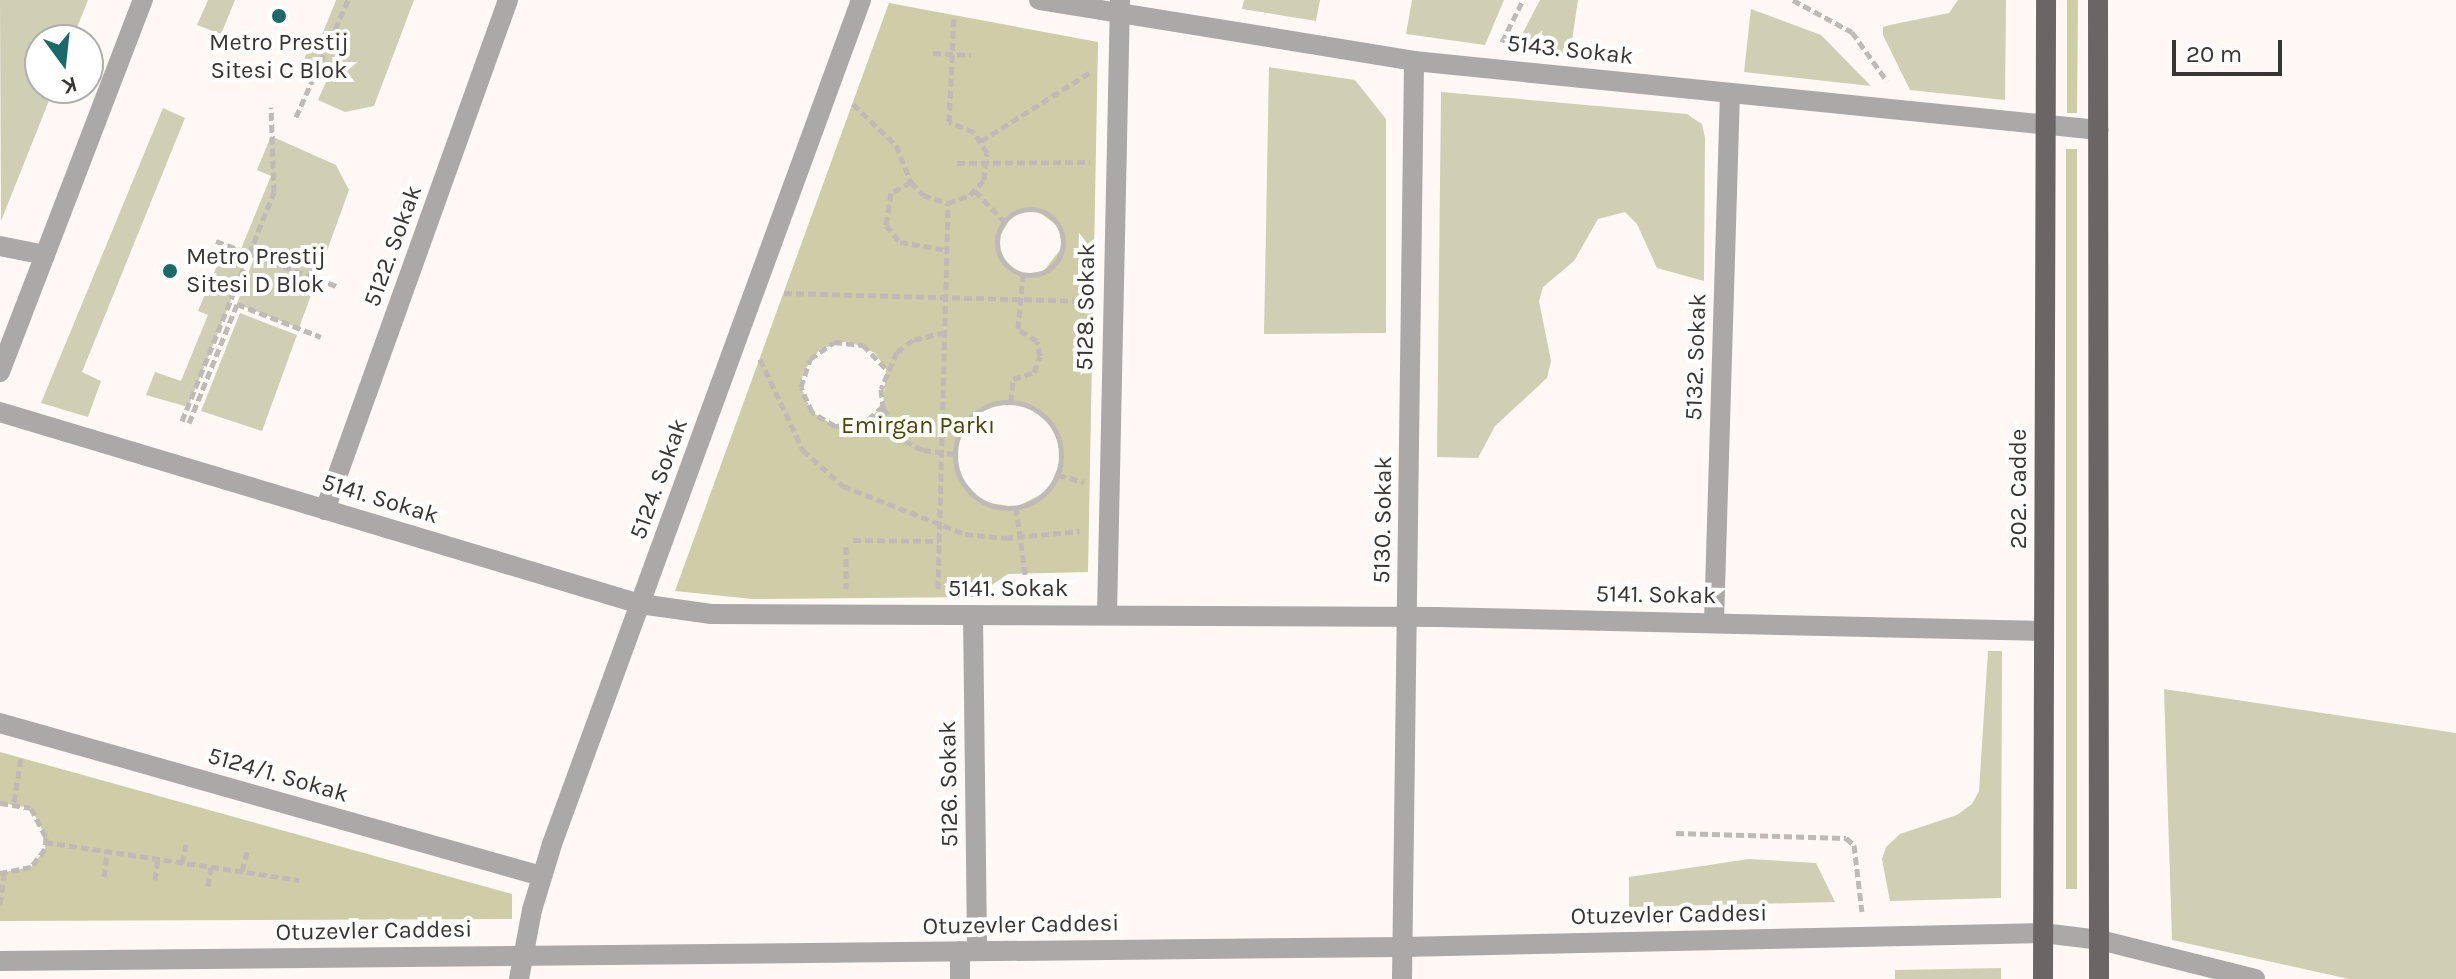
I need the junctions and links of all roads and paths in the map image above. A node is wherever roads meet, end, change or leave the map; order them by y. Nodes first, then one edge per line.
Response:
1 (143, 0) edge
2 (348, 0) edge
3 (508, 0) edge
4 (861, 0) edge
5 (1039, 0) edge
6 (1523, 0) edge
7 (1793, 0) edge
8 (2046, 0) edge
9 (2098, 0) edge
10 (1119, 8) edge
11 (954, 15) dead end
12 (933, 53) dead end
13 (952, 54) junction
14 (971, 55) dead end
15 (1414, 61) junction
16 (1098, 67) dead end
17 (1490, 68) junction
18 (1730, 93) junction
19 (853, 104) dead end
20 (271, 107) dead end
21 (1902, 111) junction
22 (296, 117) dead end
23 (2046, 125) junction
24 (2099, 130) junction
25 (981, 141) junction
26 (1095, 162) dead end
27 (957, 163) dead end
28 (987, 163) junction
29 (911, 182) junction
30 (975, 191) junction
31 (948, 203) junction
32 (1004, 221) junction
33 (216, 241) dead end
34 (0, 246) edge
35 (947, 250) junction
36 (250, 253) junction
37 (45, 255) junction
38 (1023, 274) junction
39 (339, 287) dead end
40 (783, 293) dead end
41 (946, 298) junction
42 (1021, 299) junction
43 (1093, 301) dead end
44 (945, 332) junction
45 (321, 337) dead end
46 (760, 358) dead end
47 (886, 369) junction
48 (0, 372) edge
49 (1011, 402) junction
50 (883, 406) junction
51 (0, 412) edge
52 (182, 421) dead end
53 (189, 423) dead end
54 (942, 454) junction
55 (955, 454) junction
56 (1058, 475) junction
57 (1089, 483) dead end
58 (1016, 507) junction
59 (325, 510) junction
60 (940, 525) junction
61 (1089, 530) dead end
62 (1020, 537) junction
63 (853, 540) dead end
64 (939, 541) junction
65 (846, 546) dead end
66 (1025, 574) dead end
67 (846, 598) dead end
68 (937, 598) dead end
69 (640, 604) junction
70 (973, 615) junction
71 (1107, 615) junction
72 (1408, 617) junction
73 (1714, 622) junction
74 (2044, 631) junction
75 (0, 723) edge
76 (25, 730) junction
77 (14, 802) junction
78 (0, 803) edge
79 (1676, 833) dead end
80 (45, 842) junction
81 (186, 844) dead end
82 (107, 852) junction
83 (247, 852) dead end
84 (158, 859) junction
85 (182, 863) junction
86 (211, 867) junction
87 (242, 871) junction
88 (2, 873) edge
89 (541, 876) junction
90 (104, 877) dead end
91 (155, 880) dead end
92 (299, 880) dead end
93 (208, 886) dead end
94 (0, 904) edge
95 (2043, 933) junction
96 (1865, 937) junction
97 (2100, 940) junction
98 (1403, 947) junction
99 (969, 951) junction
100 (523, 956) junction
101 (0, 961) edge
102 (519, 979) edge
103 (960, 979) edge
104 (1402, 979) edge
105 (2043, 979) edge
106 (2099, 979) edge
107 (2255, 979) edge

1 - 37 street
2 - 22 path
3 - 59 street, 5122. Sokak
4 - 69 street, 5124. Sokak
5 - 10 street, 5143. Sokak
6 - 17 path
7 - 21 path
8 - 23 main road, 202. Cadde
9 - 24 main road
10 - 15 street, 5143. Sokak
10 - 71 street, 5128. Sokak
11 - 13 path
12 - 13 path
13 - 14 path
13 - 25 path
15 - 17 street, 5143. Sokak
15 - 72 street, 5130. Sokak
16 - 25 path
17 - 18 street, 5143. Sokak
18 - 21 street, 5143. Sokak
18 - 73 street, 5132. Sokak
19 - 29 path
20 - 36 path
21 - 23 street, 5143. Sokak
23 - 24 street, 5143. Sokak
23 - 74 main road, 202. Cadde
24 - 97 main road
25 - 28 path
26 - 28 path
27 - 28 path
28 - 30 path
29 - 31 path
29 - 35 path
30 - 31 path
30 - 32 path
31 - 35 path
32 - 38 path
32 - 38 path
33 - 36 path
34 - 37 street
35 - 41 path
36 - 39 path
36 - 52 path
37 - 48 street
38 - 42 path
40 - 41 path
41 - 42 path
41 - 44 path
42 - 43 path
42 - 49 path
44 - 47 path
44 - 54 path
45 - 53 path
46 - 60 path
47 - 50 path
47 - 50 path
49 - 55 path
49 - 56 path
50 - 54 path
51 - 59 street, 5141. Sokak
54 - 55 path
54 - 60 path
55 - 58 path
56 - 57 path
56 - 58 path
58 - 62 path
59 - 69 street, 5141. Sokak
60 - 62 path
60 - 64 path
61 - 62 path
62 - 66 path
63 - 64 path
64 - 68 path
65 - 67 path
69 - 70 street, 5141. Sokak
69 - 89 street, 5124. Sokak
70 - 71 street, 5141. Sokak
70 - 99 street, 5126. Sokak
71 - 72 street, 5141. Sokak
72 - 73 street, 5141. Sokak
72 - 98 street, 5130. Sokak
73 - 74 street, 5141. Sokak
74 - 95 main road, 202. Cadde
75 - 76 street, 5124/1. Sokak
76 - 77 path
76 - 89 street, 5124/1. Sokak
77 - 78 path
77 - 80 path
79 - 96 path
80 - 82 path
80 - 88 path
81 - 85 path
82 - 84 path
82 - 90 path
83 - 87 path
84 - 85 path
84 - 91 path
85 - 86 path
86 - 87 path
86 - 93 path
87 - 92 path
88 - 94 path
89 - 100 street, 5124. Sokak
95 - 96 street, Otuzevler Caddesi
95 - 97 street, Otuzevler Caddesi
95 - 105 main road, 202. Cadde
96 - 98 street, Otuzevler Caddesi
97 - 106 main road
97 - 107 street, Otuzevler Caddesi
98 - 99 street, Otuzevler Caddesi
98 - 104 street, 5130. Sokak
99 - 100 street, Otuzevler Caddesi
99 - 103 street, 5126. Sokak
100 - 101 street, Otuzevler Caddesi
100 - 102 street, 5124. Sokak

